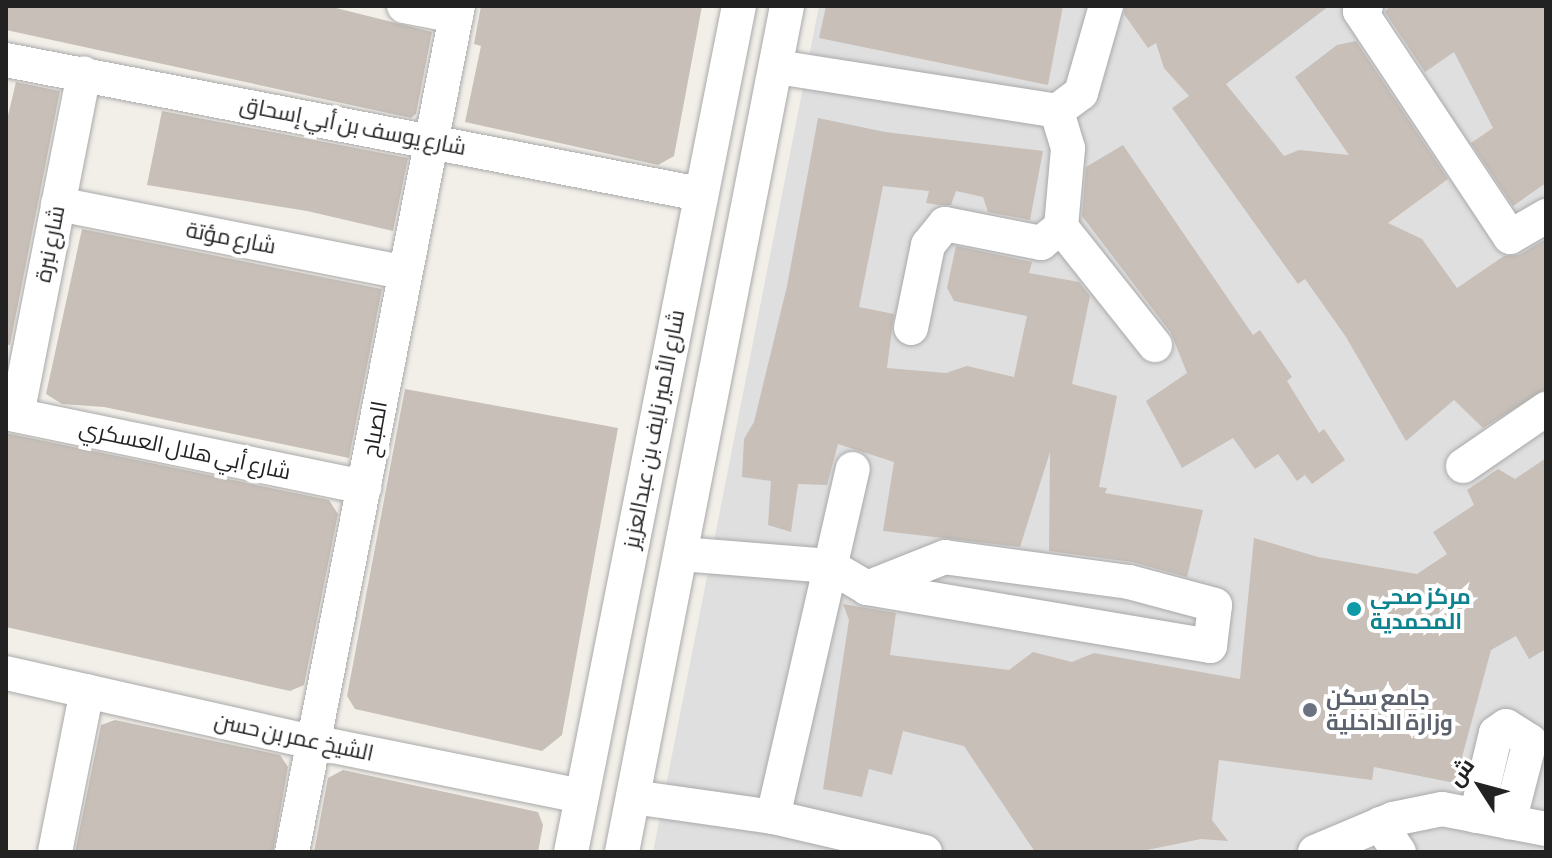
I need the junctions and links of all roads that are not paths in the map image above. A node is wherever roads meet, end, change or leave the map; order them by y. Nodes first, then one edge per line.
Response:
1 (404, 6) edge
2 (739, 6) edge
3 (787, 6) edge
4 (1106, 6) edge
5 (1366, 6) edge
6 (457, 11) edge
7 (6, 60) edge
8 (777, 67) junction
9 (84, 74) junction
10 (1057, 111) junction
11 (430, 141) junction
12 (700, 194) junction
13 (58, 204) junction
14 (1546, 216) edge
15 (1061, 227) junction
16 (403, 272) junction
17 (911, 328) dead end
18 (1155, 345) dead end
19 (1546, 409) edge
20 (12, 414) edge
21 (1463, 466) dead end
22 (853, 469) dead end
23 (364, 487) junction
24 (681, 554) junction
25 (830, 566) junction
26 (867, 588) junction
27 (6, 673) edge
28 (87, 691) junction
29 (313, 742) junction
30 (582, 796) junction
31 (633, 797) junction
32 (1476, 816) junction
33 (773, 817) junction
34 (1509, 822) junction
35 (1546, 829) edge
36 (1390, 838) edge
37 (878, 847) edge
38 (55, 852) edge
39 (292, 852) edge
40 (571, 852) edge
41 (622, 852) edge
42 (925, 852) edge
43 (1315, 852) edge

1 - 6 street
2 - 12 street, شارع الأمير نايف بن عبدالعزيز
3 - 8 street
4 - 10 street
5 - 14 street
6 - 11 street, الصباح
7 - 9 street, شارع يوسف بن أبي إسحاق
8 - 10 street
8 - 24 street
9 - 11 street, شارع يوسف بن أبي إسحاق
9 - 13 street, شارع نبرة
10 - 15 street
11 - 12 street, شارع يوسف بن أبي إسحاق
11 - 16 street, الصباح
12 - 30 street, شارع الأمير نايف بن عبدالعزيز
13 - 16 street, شارع مؤتة
13 - 20 street, شارع نبرة
15 - 17 street
15 - 18 street
16 - 23 street, الصباح
19 - 21 street
20 - 23 street, شارع أبي هلال العسكري
22 - 25 street
23 - 29 street, الصباح
24 - 25 street
24 - 31 street
25 - 26 street
25 - 33 street
26 - 26 street
27 - 28 street, الشيخ عمر بن حسن
28 - 29 street, الشيخ عمر بن حسن
28 - 38 street
29 - 30 street, الشيخ عمر بن حسن
29 - 39 street, الصباح
30 - 40 street, شارع الأمير نايف بن عبدالعزيز
31 - 33 street
31 - 41 street
32 - 34 street
32 - 34 street
32 - 36 street
33 - 37 street
34 - 35 street
36 - 43 street
37 - 42 street

